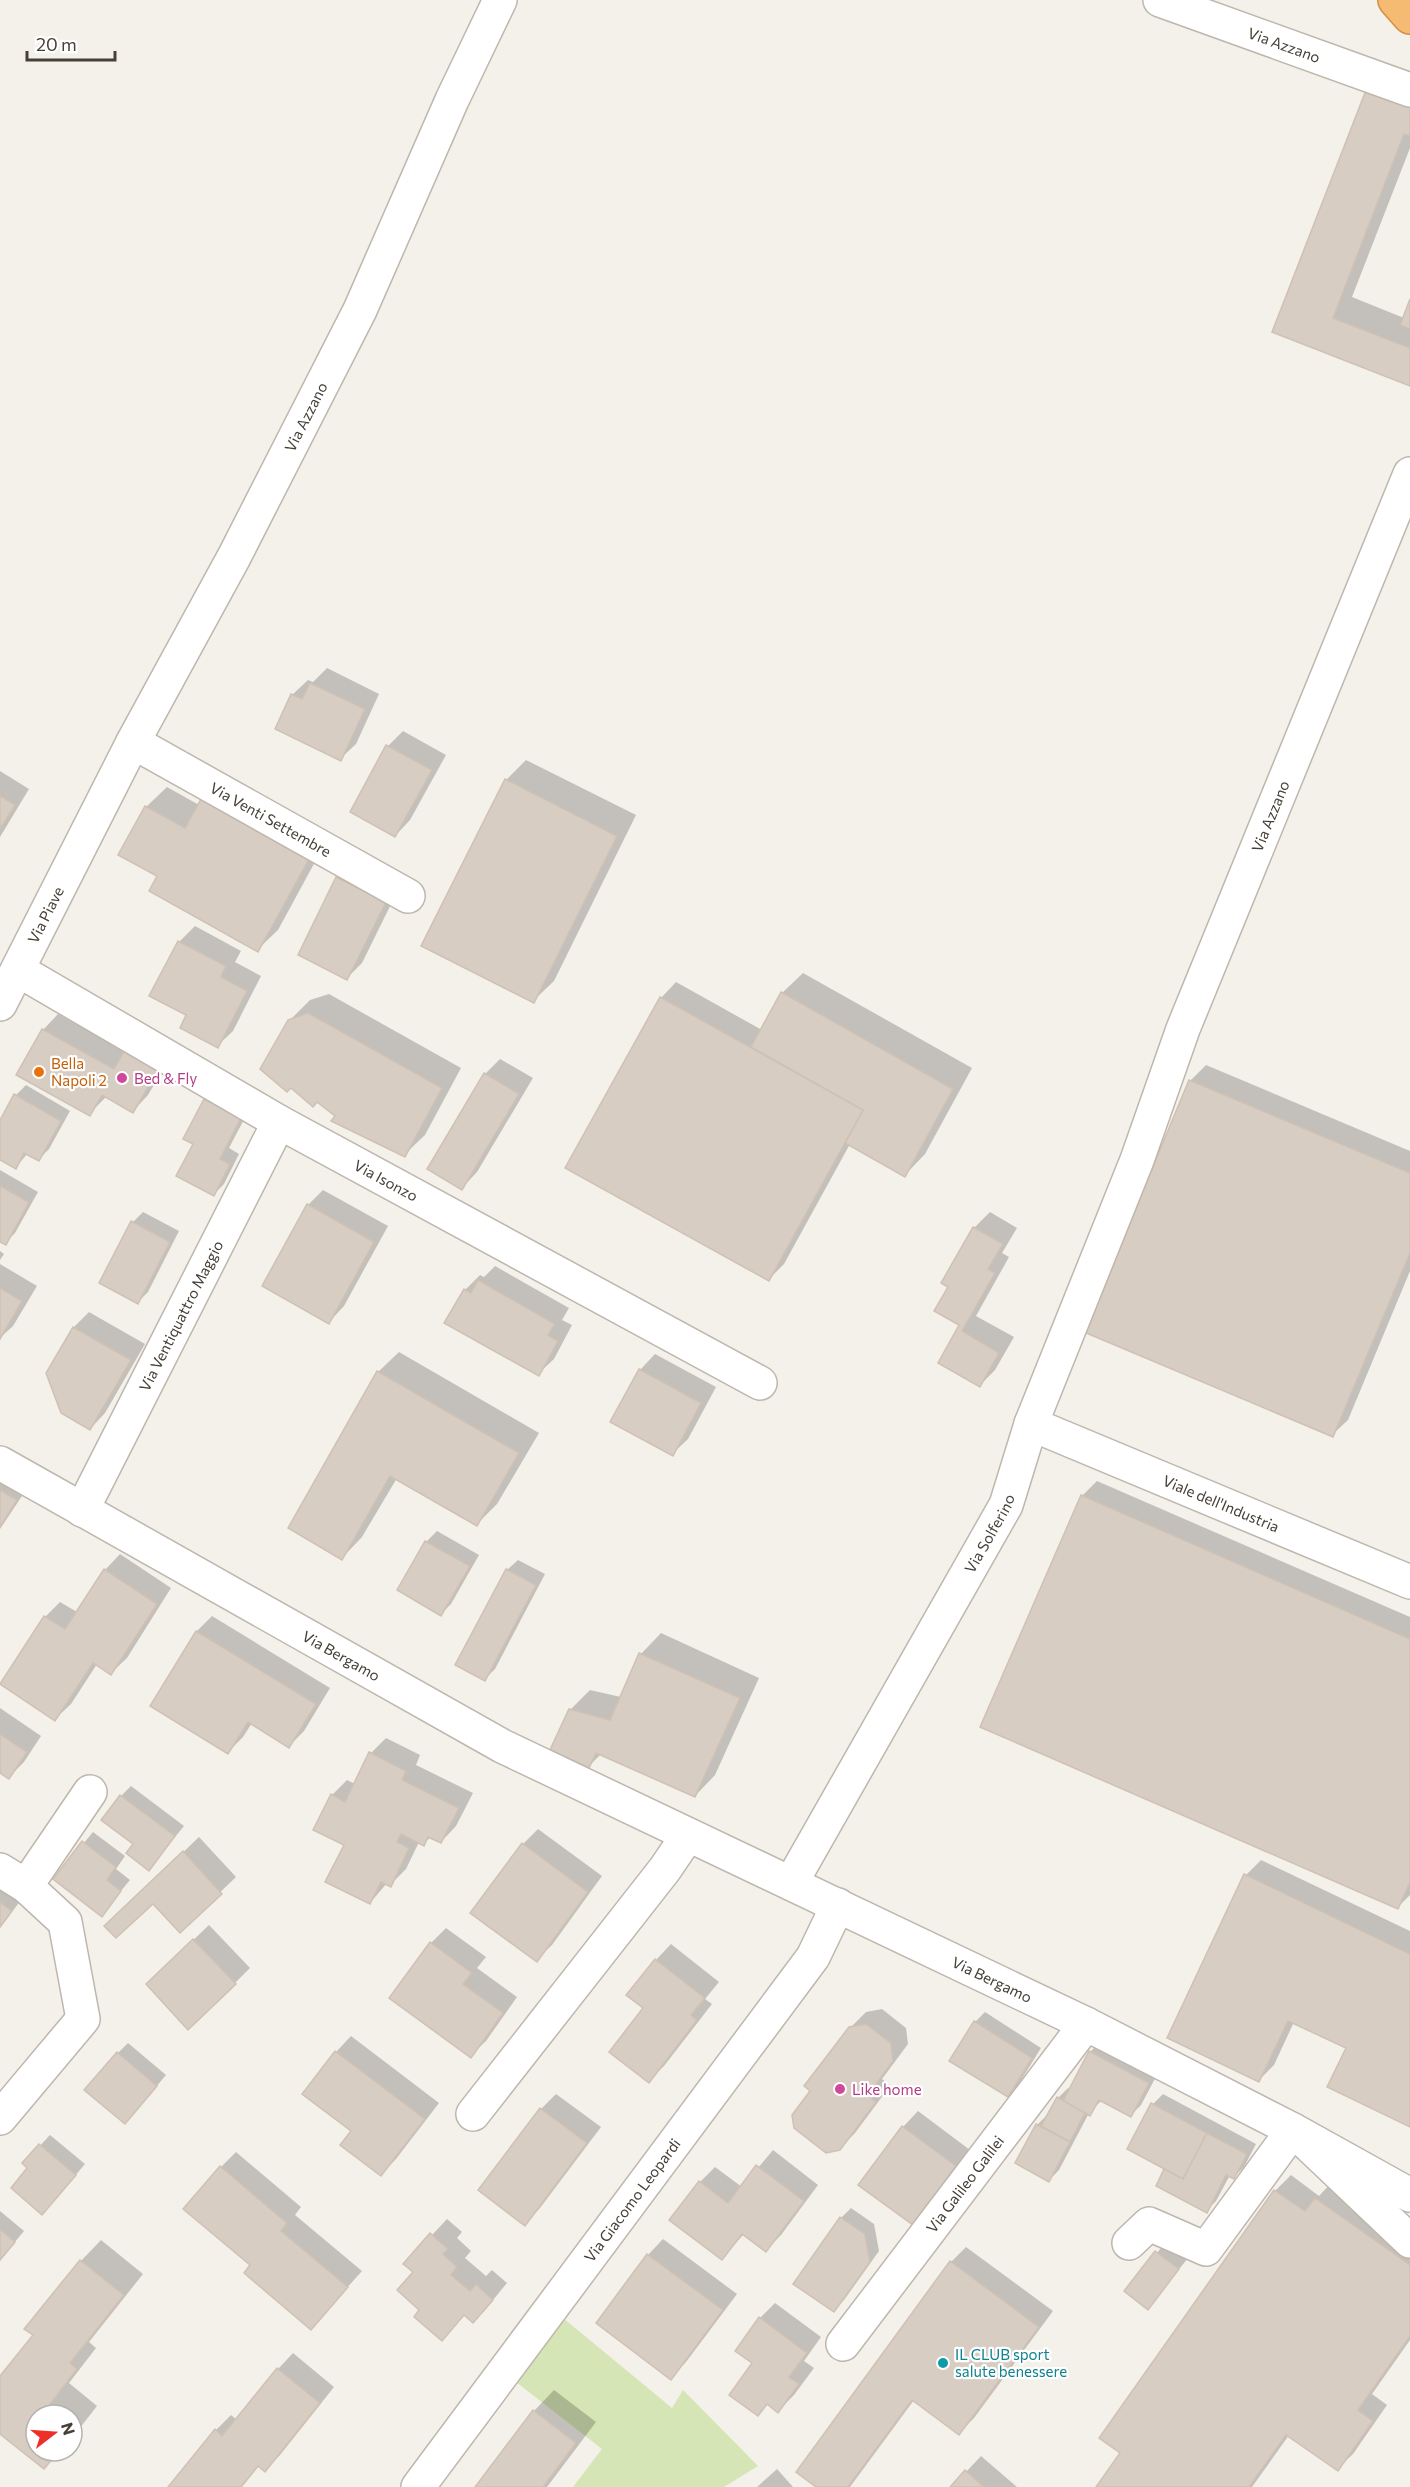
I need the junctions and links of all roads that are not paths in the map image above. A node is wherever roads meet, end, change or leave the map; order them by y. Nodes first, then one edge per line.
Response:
1 (500, 0) edge
2 (1160, 0) edge
3 (1395, 0) edge
4 (1410, 17) edge
5 (1410, 90) edge
6 (1410, 474) edge
7 (133, 742) junction
8 (92, 825) joint
9 (408, 896) dead end
10 (18, 970) junction
11 (0, 1004) edge
12 (279, 1122) junction
13 (1137, 1160) joint
14 (760, 1383) dead end
15 (1031, 1424) junction
16 (0, 1463) edge
17 (82, 1510) junction
18 (1410, 1582) edge
19 (90, 1792) dead end
20 (688, 1835) junction
21 (13, 1878) edge
22 (791, 1883) junction
23 (838, 1905) junction
24 (1086, 2024) junction
25 (473, 2114) dead end
26 (0, 2118) edge
27 (1293, 2130) junction
28 (1410, 2194) edge
29 (1410, 2241) edge
30 (1129, 2243) dead end
31 (843, 2344) dead end
32 (418, 2487) edge

1 - 7 street, Via Azzano
2 - 5 street, Via Azzano
3 - 4 highway
6 - 13 street, Via Azzano
7 - 8 street, Via Azzano
7 - 9 street, Via Venti Settembre
8 - 10 street, Via Piave
10 - 11 street, Via Piave
10 - 12 street, Via Isonzo
12 - 14 street, Via Isonzo
12 - 17 street, Via Ventiquattro Maggio
13 - 15 street, Via Solferino
15 - 18 street, Viale dell'Industria
15 - 22 street, Via Solferino
16 - 17 street, Via Bergamo
17 - 20 street, Via Bergamo
19 - 21 street
20 - 22 street, Via Bergamo
20 - 25 street
21 - 26 street
22 - 23 street, Via Bergamo
23 - 24 street, Via Bergamo
23 - 32 street, Via Giacomo Leopardi
24 - 27 street, Via Bergamo
24 - 31 street, Via Galileo Galilei
27 - 28 street, Via Bergamo
27 - 29 street, Via Bergamo
27 - 30 street

